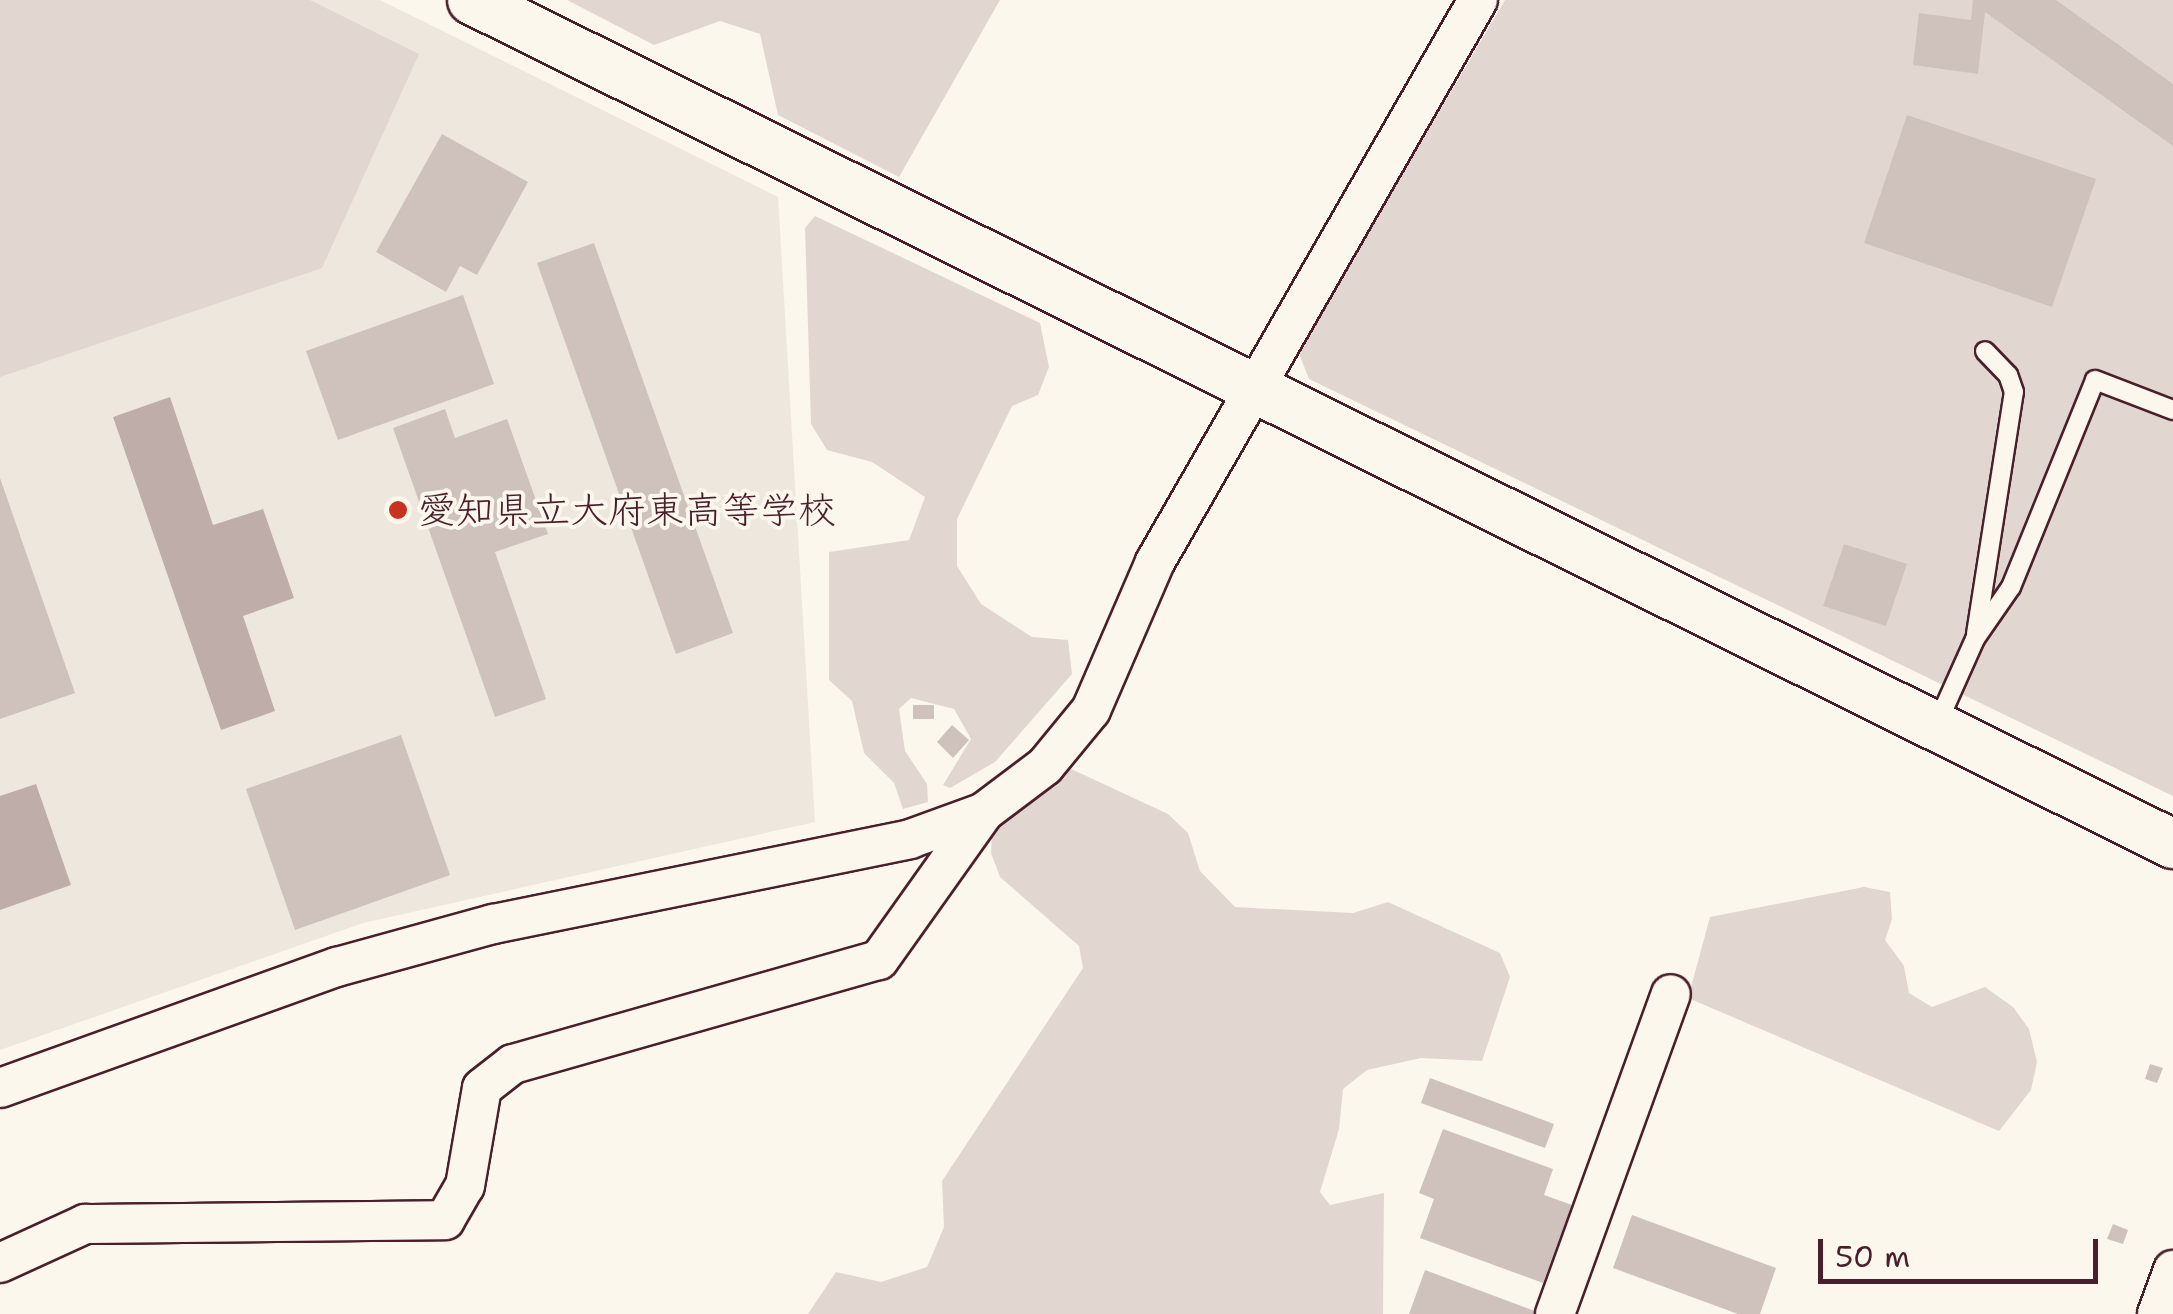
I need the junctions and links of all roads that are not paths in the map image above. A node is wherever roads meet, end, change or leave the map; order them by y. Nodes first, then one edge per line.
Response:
1 (472, 0) edge
2 (1478, 0) edge
3 (1985, 351) dead end
4 (1258, 386) junction
5 (2173, 410) edge
6 (1975, 640) junction
7 (1935, 729) junction
8 (984, 812) junction
9 (2173, 844) edge
10 (1671, 994) dead end
11 (0, 1088) edge
12 (0, 1263) edge
13 (2173, 1270) edge
14 (1555, 1314) edge
15 (2157, 1314) edge

1 - 4 street
2 - 4 street
3 - 6 lane
4 - 7 street
4 - 8 street
5 - 6 lane
6 - 7 lane
7 - 9 street
8 - 11 street
8 - 12 street
10 - 14 street
13 - 15 street

